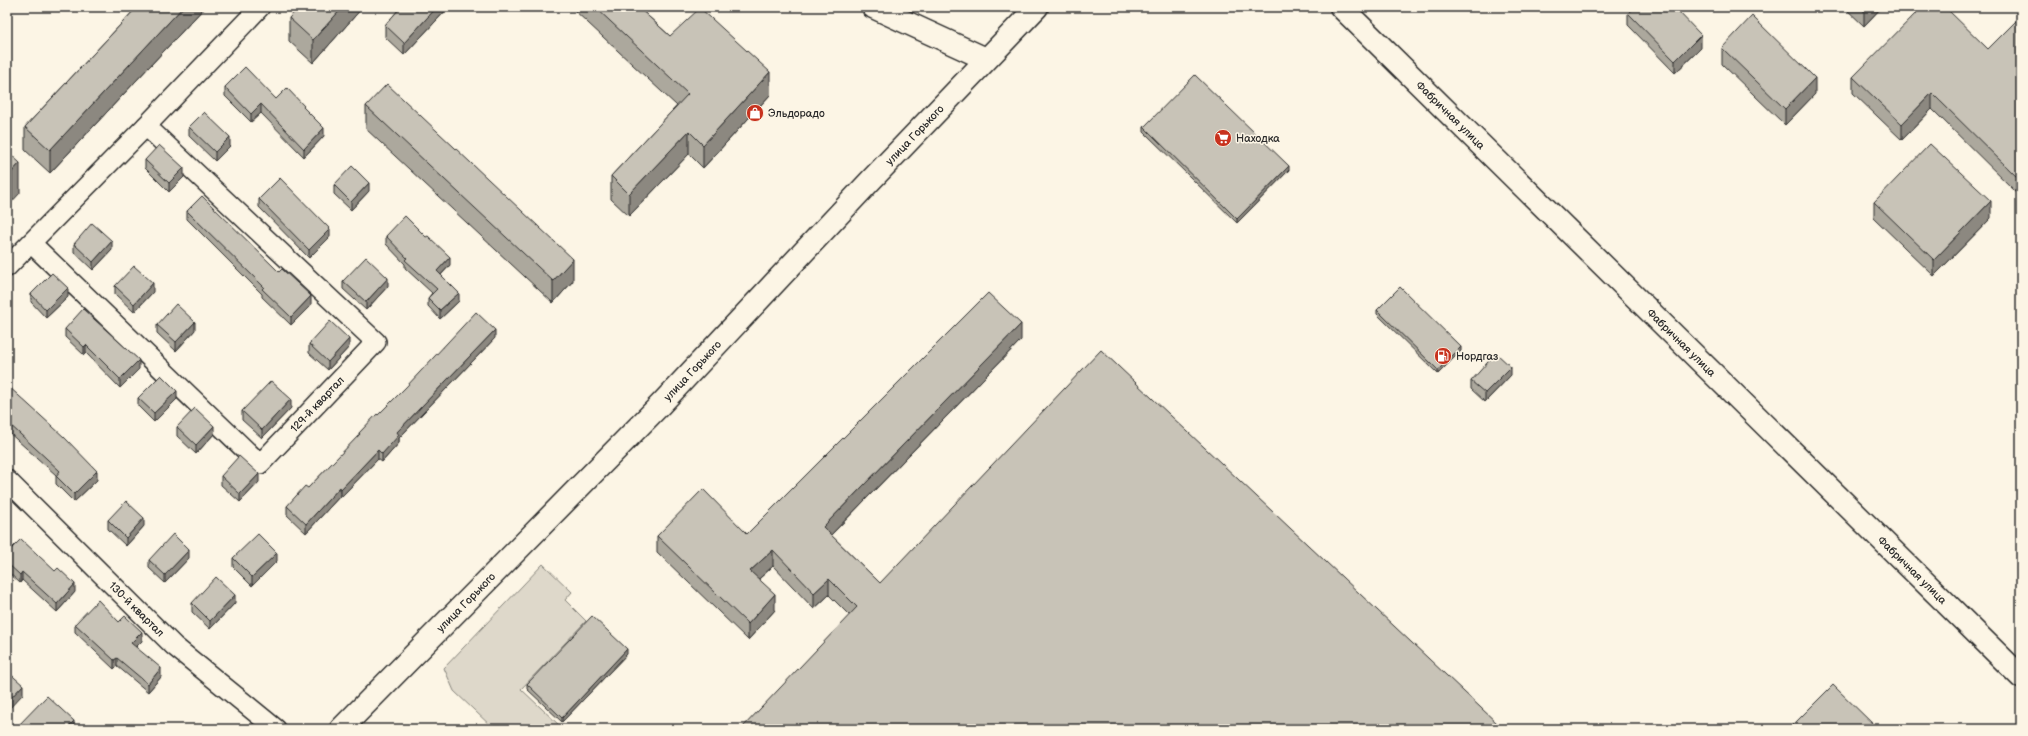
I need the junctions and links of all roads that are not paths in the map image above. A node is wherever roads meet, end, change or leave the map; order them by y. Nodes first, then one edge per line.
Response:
1 (260, 7) edge
2 (873, 7) edge
3 (1037, 7) edge
4 (1341, 7) edge
5 (986, 59) junction
6 (146, 126) junction
7 (31, 243) junction
8 (7, 267) edge
9 (7, 480) edge
10 (2021, 677) edge
11 (276, 729) edge
12 (341, 729) edge

1 - 6 street
2 - 5 main road
3 - 5 main road, улица Горького
4 - 10 main road, Фабричная улица
5 - 12 main road, улица Горького
6 - 7 street
6 - 7 street, 129-й квартал
7 - 8 street
9 - 11 street, 130-й квартал

